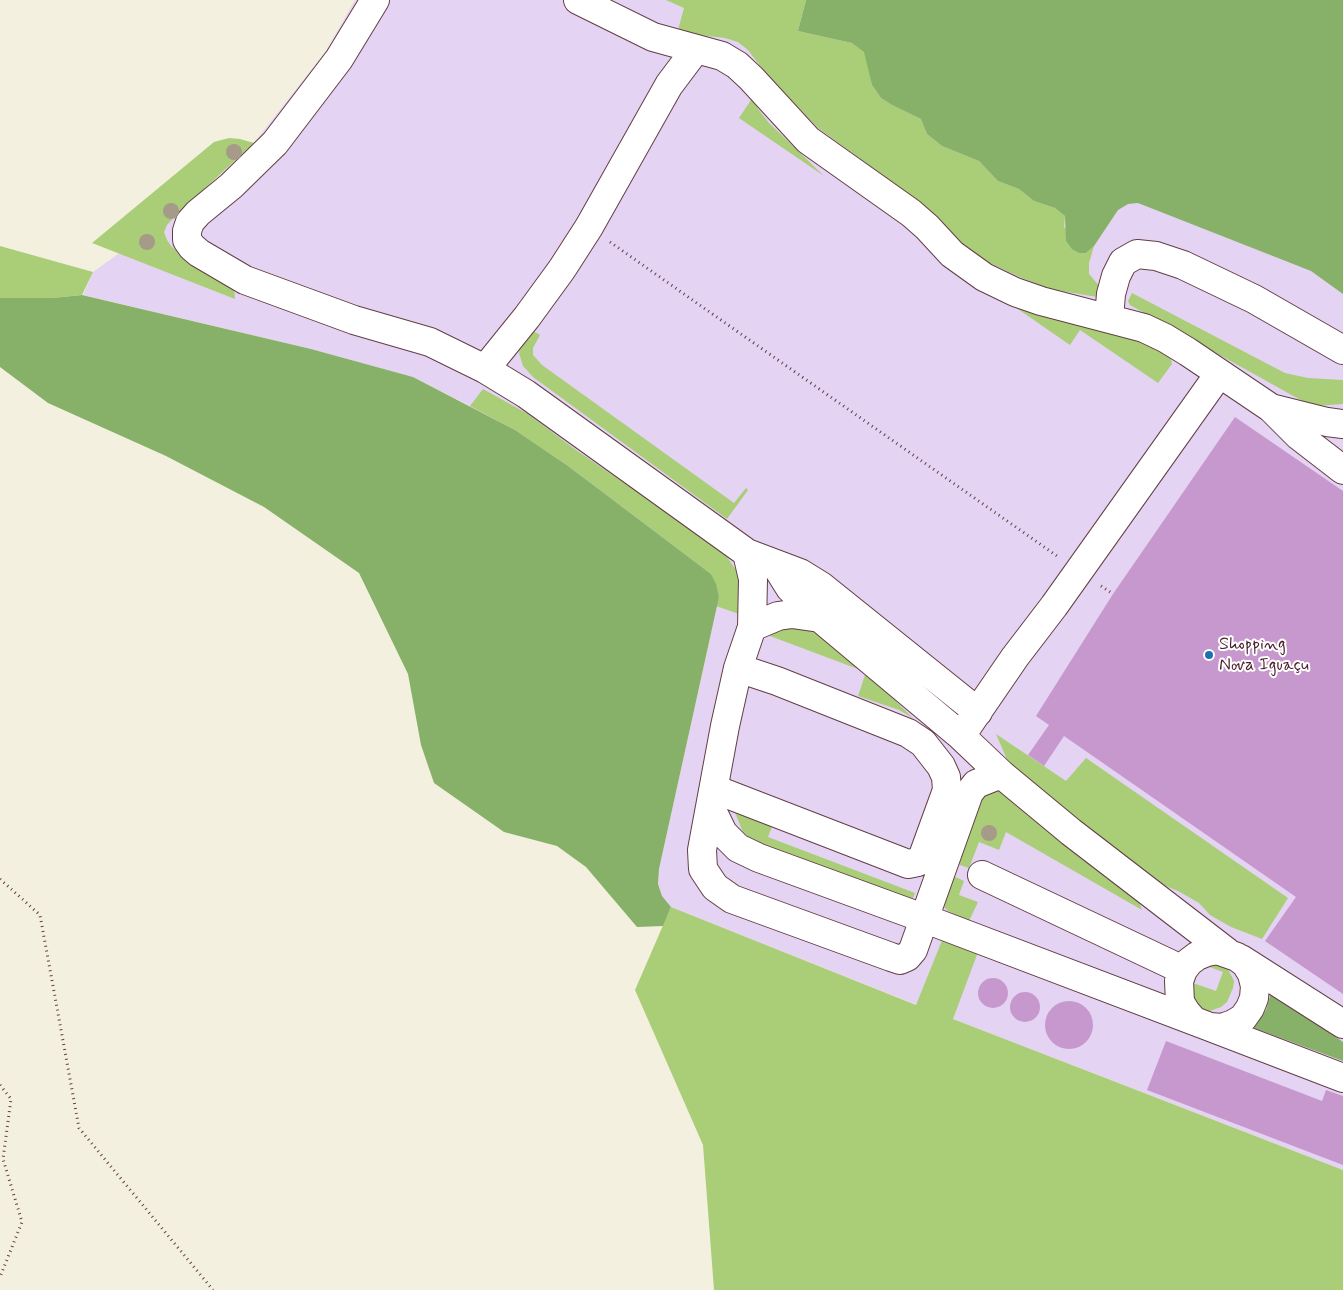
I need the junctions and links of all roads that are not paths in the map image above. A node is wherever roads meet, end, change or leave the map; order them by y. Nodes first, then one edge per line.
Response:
1 (375, 0) edge
2 (578, 0) edge
3 (696, 49) junction
4 (1109, 318) junction
5 (1343, 350) edge
6 (485, 369) junction
7 (1219, 374) junction
8 (1271, 408) junction
9 (1343, 424) edge
10 (1343, 470) edge
11 (747, 553) junction
12 (775, 564) junction
13 (820, 618) junction
14 (752, 627) junction
15 (738, 668) junction
16 (978, 712) junction
17 (961, 736) junction
18 (1001, 774) junction
19 (712, 798) junction
20 (982, 875) dead end
21 (923, 918) junction
22 (1232, 954) junction
23 (1183, 970) junction
24 (1201, 1023) junction
25 (1343, 1024) edge
26 (1343, 1078) edge

1 - 6 lane
2 - 3 lane
3 - 4 lane
3 - 6 lane
4 - 5 lane
4 - 7 lane
6 - 11 lane
7 - 8 lane
7 - 16 lane
8 - 9 lane
8 - 10 lane
11 - 12 lane
11 - 14 lane
12 - 13 lane
12 - 16 lane
13 - 14 lane
13 - 17 lane
14 - 15 lane
15 - 19 lane
15 - 19 lane
16 - 17 lane
17 - 18 lane
18 - 21 lane
18 - 22 lane
19 - 21 lane
19 - 21 lane
20 - 23 lane
21 - 24 lane
22 - 23 lane
22 - 24 lane
22 - 25 lane
23 - 24 lane
24 - 26 lane

